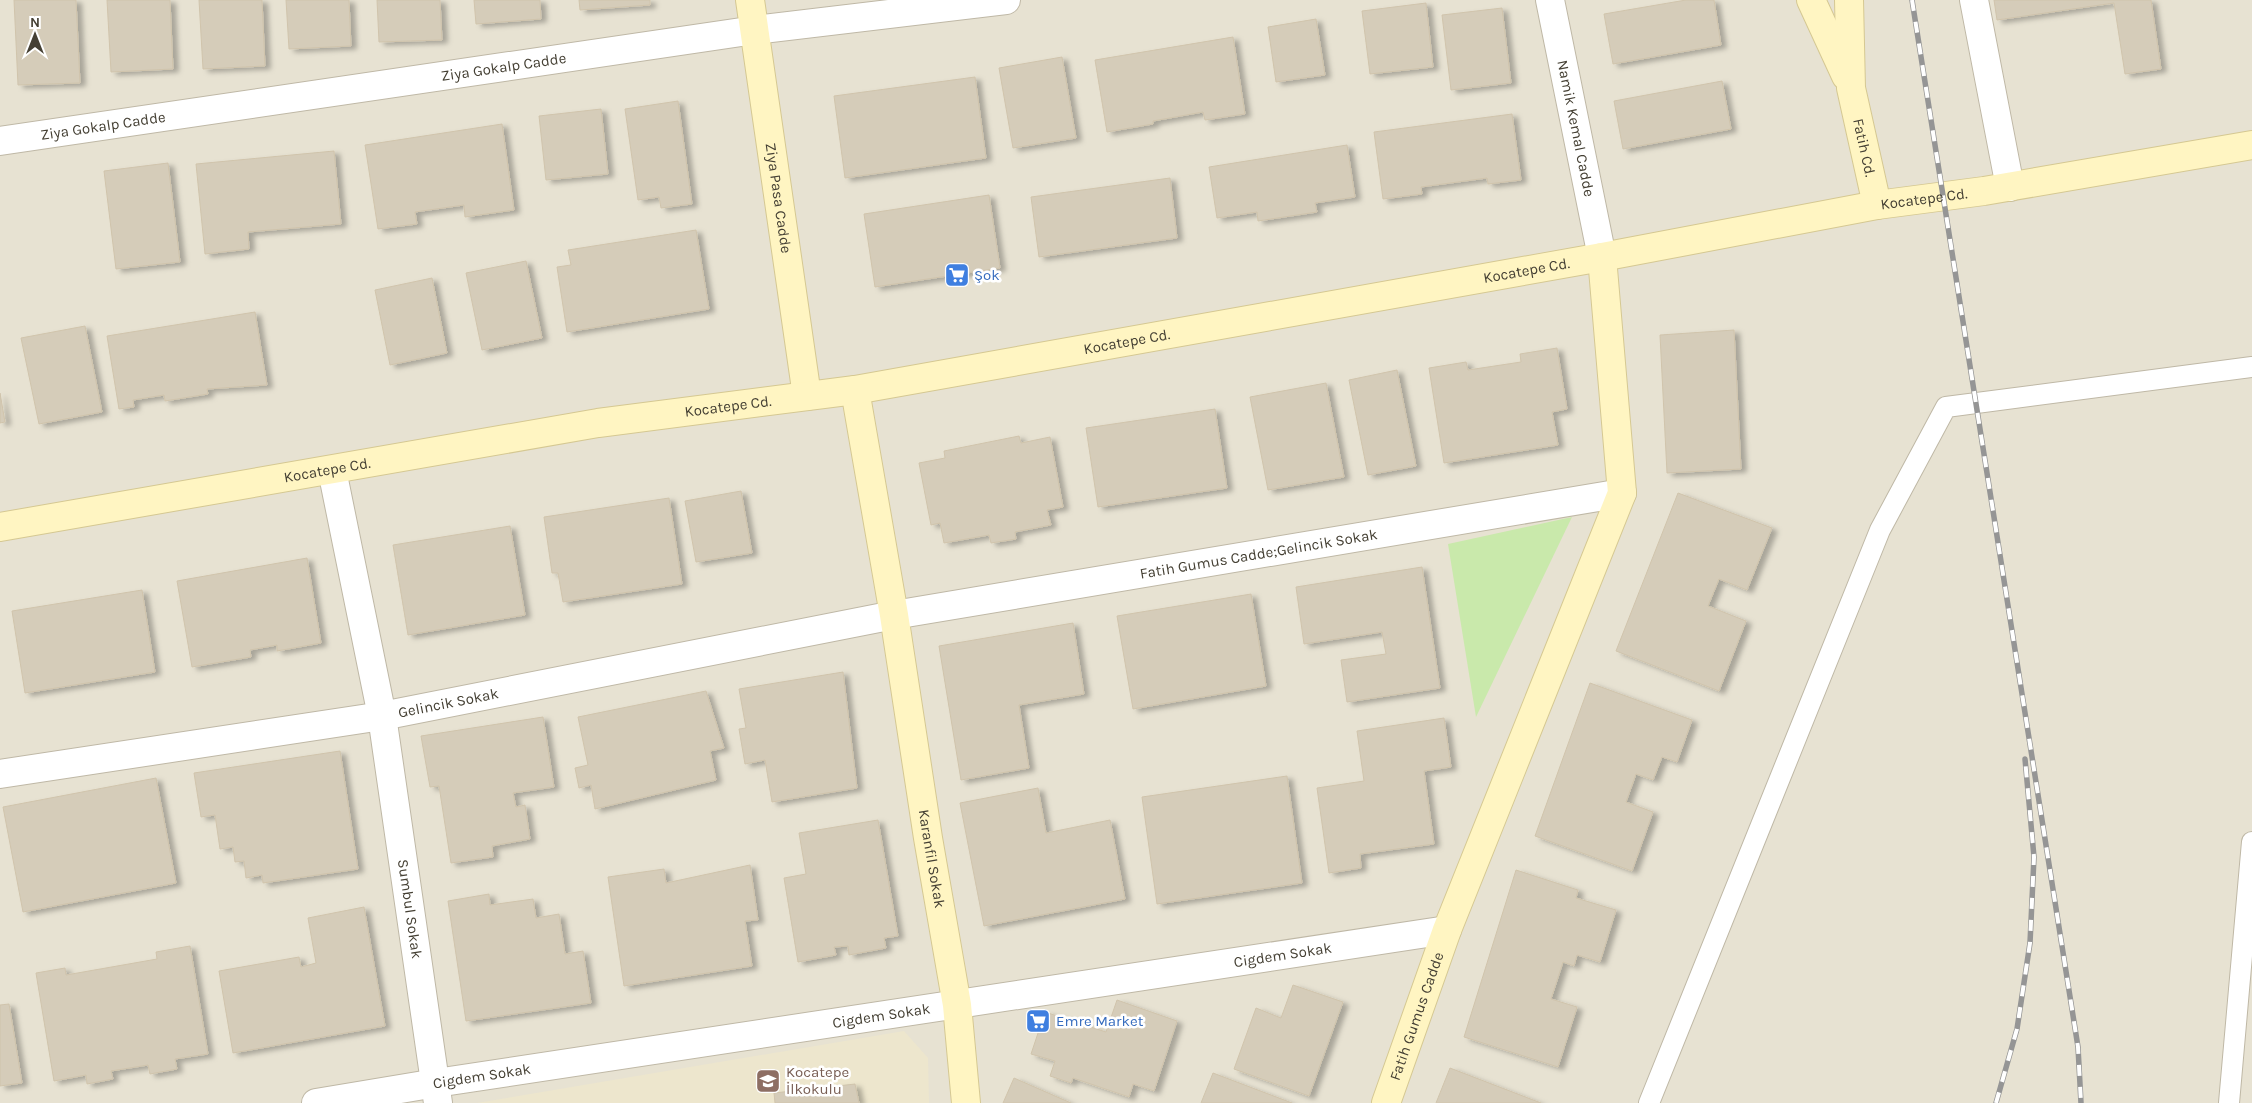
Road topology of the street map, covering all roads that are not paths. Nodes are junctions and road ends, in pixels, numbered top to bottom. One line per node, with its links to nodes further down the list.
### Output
1 (750, 0): 7 (street, Ziya Pasa Cadde)
2 (1006, 0): 7 (street, Ziya Gokalp Cadde)
3 (1550, 0): 13 (street, Namik Kemal Cadde)
4 (1811, 0): 8 (street, Fatih Cd.)
5 (1849, 0): 8 (street, Fatih Cd.)
6 (1974, 0): 11 (street)
7 (755, 30): 9 (street, Ziya Gokalp Cadde); 16 (street, Ziya Pasa Cadde)
8 (1852, 88): 12 (street, Fatih Cd.)
9 (0, 142)
10 (2252, 145): 11 (street, Kocatepe Cd.)
11 (2010, 186): 12 (street, Kocatepe Cd.)
12 (1877, 205): 13 (street, Kocatepe Cd.)
13 (1602, 257): 15 (street, Kocatepe Cd.); 18 (street)
14 (2252, 372): 30 (lane)
15 (855, 390): 16 (street, Kocatepe Cd.); 20 (street, Karanfil Sokak)
16 (807, 396): 17 (street, Kocatepe Cd.)
17 (332, 470): 19 (street, Kocatepe Cd.); 21 (street, Sumbul Sokak)
18 (1622, 493): 20 (street, Fatih Gumus Cadde;Gelincik Sokak); 24 (street)
19 (0, 527)
20 (894, 615): 21 (street, Gelincik Sokak); 25 (street, Karanfil Sokak)
21 (382, 716): 22 (street, Gelincik Sokak); 26 (street, Sumbul Sokak)
22 (0, 774)
23 (2252, 842): 31 (lane)
24 (1447, 930): 25 (street, Cigdem Sokak); 29 (street, Fatih Gumus Cadde)
25 (958, 1005): 26 (street, Cigdem Sokak); 28 (street, Karanfil Sokak)
26 (437, 1093): 27 (street, Cigdem Sokak)
27 (316, 1103)
28 (966, 1103)
29 (1386, 1103)
30 (1649, 1103)
31 (2229, 1103)

